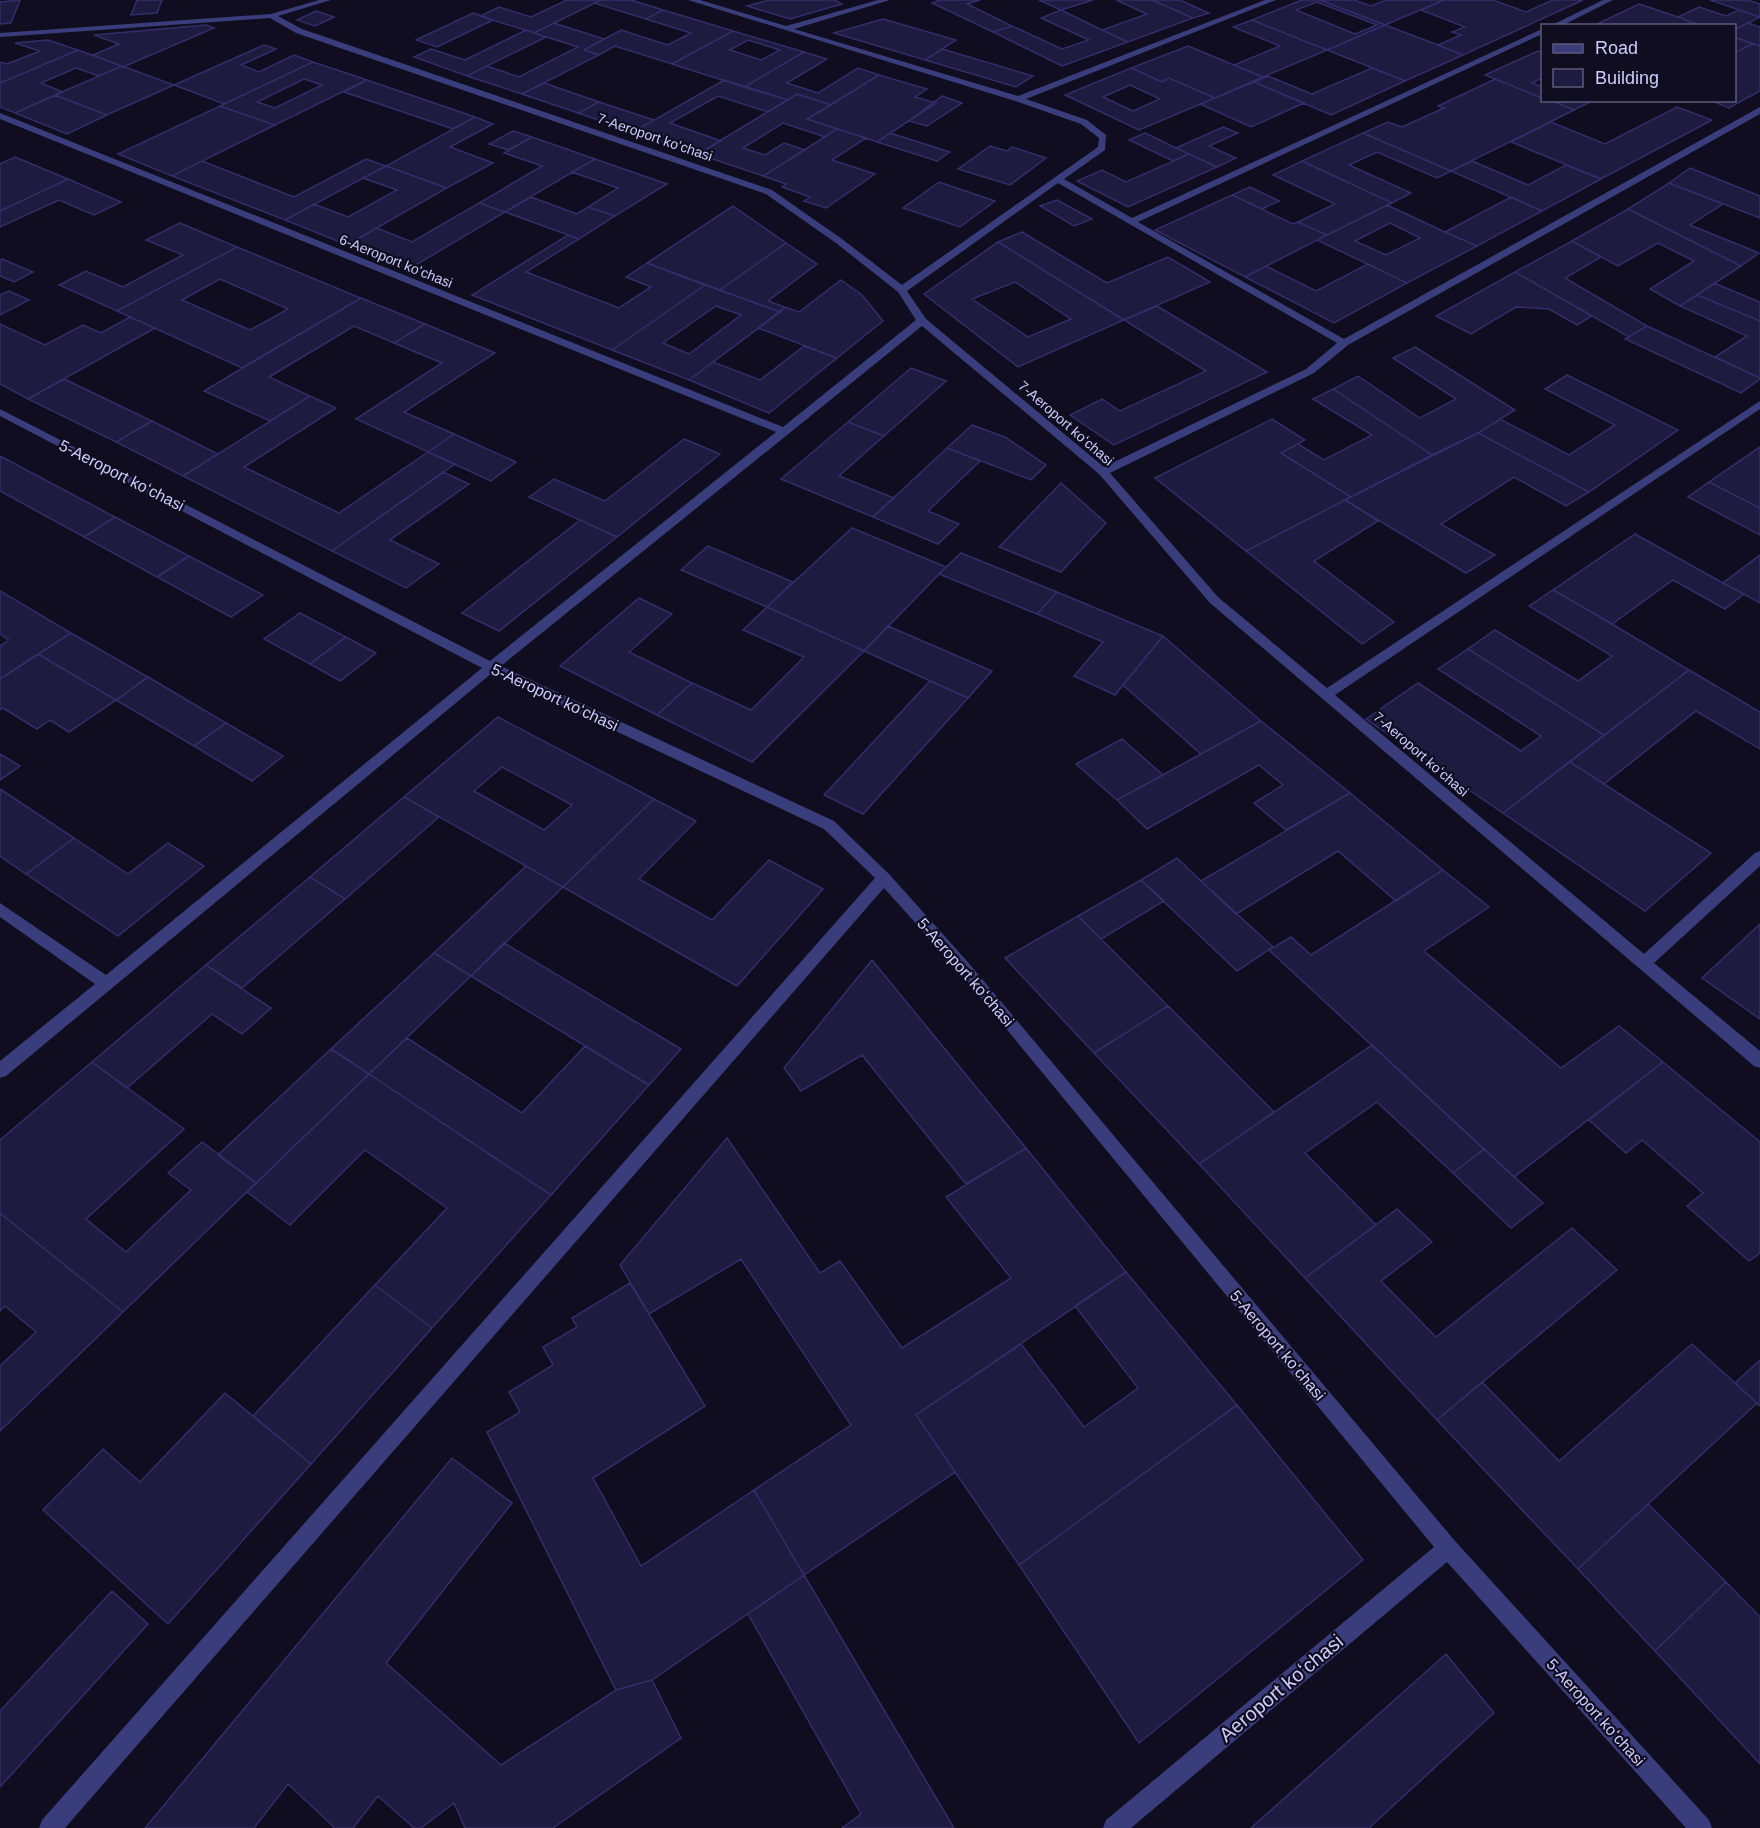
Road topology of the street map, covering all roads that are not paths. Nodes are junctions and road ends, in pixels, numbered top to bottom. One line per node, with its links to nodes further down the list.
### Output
1 (327, 0): 6 (street)
2 (692, 0): 8 (street)
3 (886, 0): 8 (street)
4 (1272, 0): 11 (street)
5 (1610, 0): 7 (street)
6 (271, 16): 10 (street); 16 (street, 7-Aeroport koʻchasi)
7 (1558, 24)
8 (788, 28): 11 (street)
9 (1541, 31): 15 (street)
10 (0, 34)
11 (1018, 99): 14 (street)
12 (1760, 110): 18 (street)
13 (0, 116): 21 (street, 6-Aeroport koʻchasi)
14 (1059, 180): 15 (street); 16 (street)
15 (1132, 221): 18 (street)
16 (902, 290): 17 (street, 7-Aeroport koʻchasi)
17 (922, 321): 21 (street); 22 (street, 7-Aeroport koʻchasi)
18 (1344, 343): 22 (street)
19 (1760, 404): 24 (street)
20 (0, 412): 23 (street, 5-Aeroport koʻchasi)
21 (783, 430): 23 (street)
22 (1103, 472): 24 (street, 7-Aeroport koʻchasi)
23 (490, 667): 26 (street, 5-Aeroport koʻchasi); 29 (street)
24 (1327, 694): 28 (street, 7-Aeroport koʻchasi)
25 (1760, 857): 28 (street)
26 (884, 878): 32 (street, 5-Aeroport koʻchasi); 33 (street)
27 (0, 909): 29 (street)
28 (1643, 964): 30 (street, 7-Aeroport koʻchasi)
29 (107, 984): 31 (street)
30 (1760, 1061)
31 (0, 1071)
32 (1448, 1548): 34 (street, Aeroport koʻchasi); 35 (street, 5-Aeroport koʻchasi)
33 (50, 1828)
34 (1114, 1828)
35 (1701, 1828)

